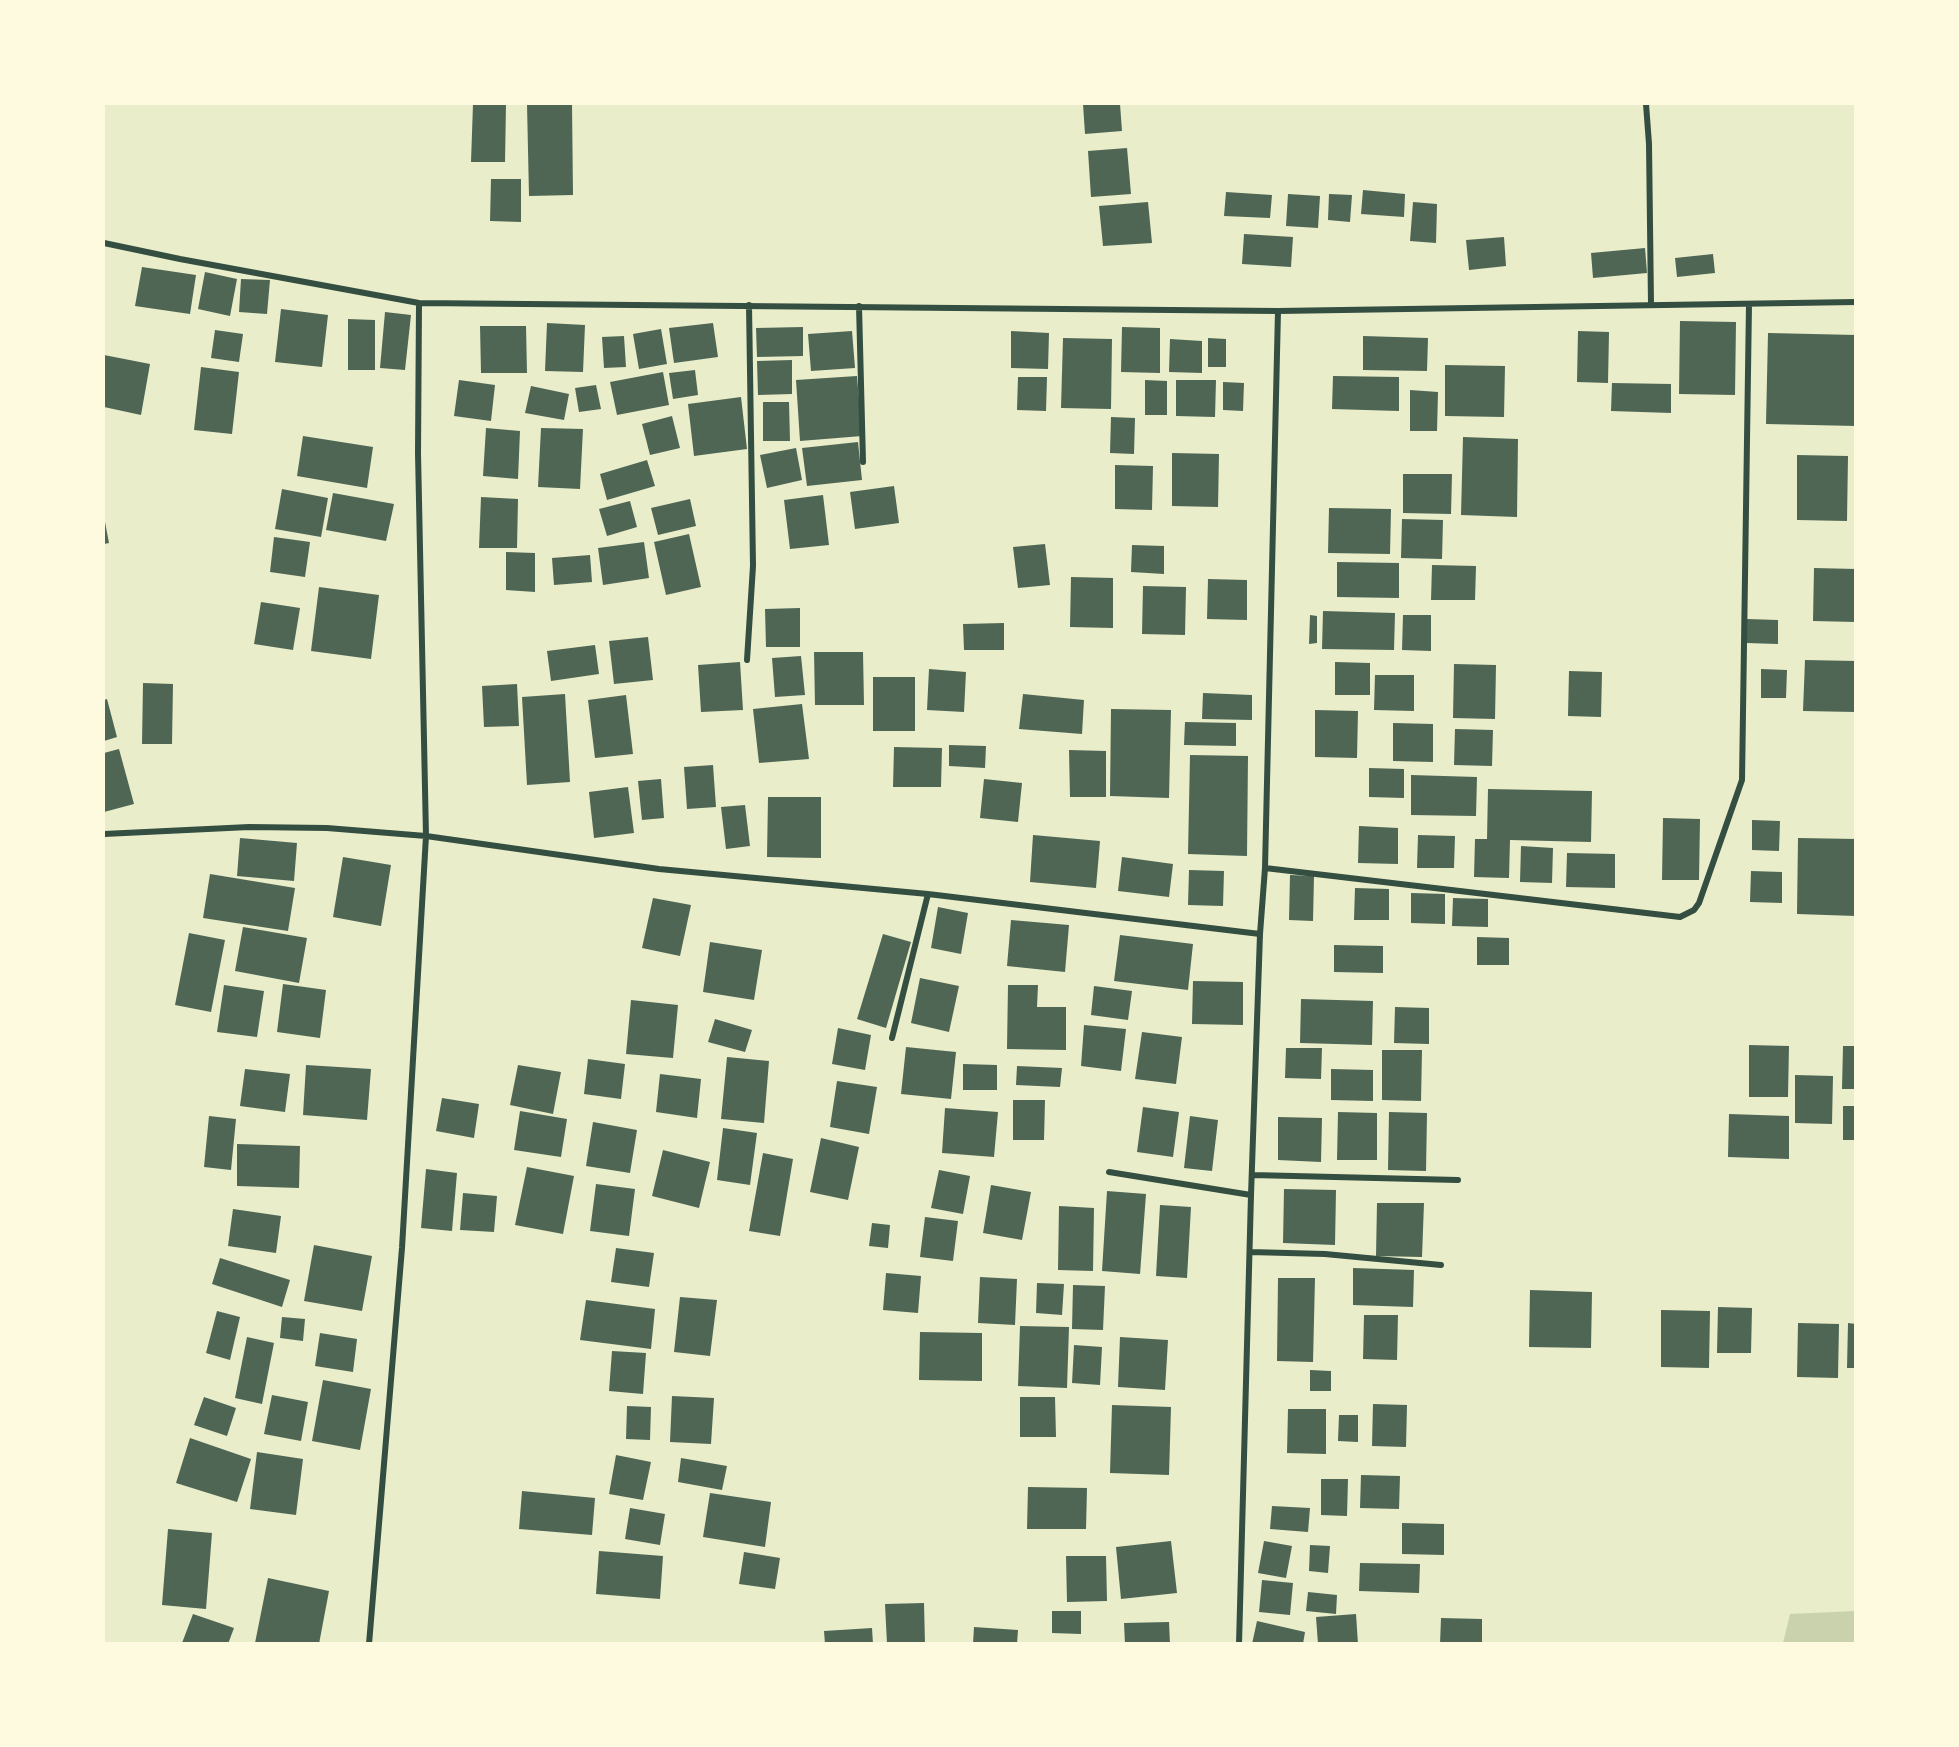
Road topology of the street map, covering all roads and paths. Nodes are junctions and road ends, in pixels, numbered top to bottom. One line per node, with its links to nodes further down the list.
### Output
1 (1646, 104): 5 (street)
2 (104, 243): 4 (street)
3 (1856, 302): 6 (street)
4 (419, 303): 7 (street); 13 (street)
5 (1651, 304): 6 (street); 9 (street)
6 (1749, 304): 14 (street)
7 (749, 305): 8 (street); 11 (street)
8 (859, 306): 9 (street); 10 (street)
9 (1278, 310): 14 (street)
10 (863, 462)
11 (747, 660)
12 (104, 834): 13 (street)
13 (426, 836): 15 (street); 24 (street)
14 (1265, 868): 16 (street)
15 (928, 894): 16 (street); 17 (street)
16 (1260, 934): 19 (street)
17 (892, 1038)
18 (1109, 1172): 21 (street)
19 (1252, 1175): 20 (street); 21 (street)
20 (1458, 1180)
21 (1251, 1195): 22 (street)
22 (1250, 1252): 23 (street); 25 (street)
23 (1441, 1265)
24 (369, 1644)
25 (1239, 1644)

